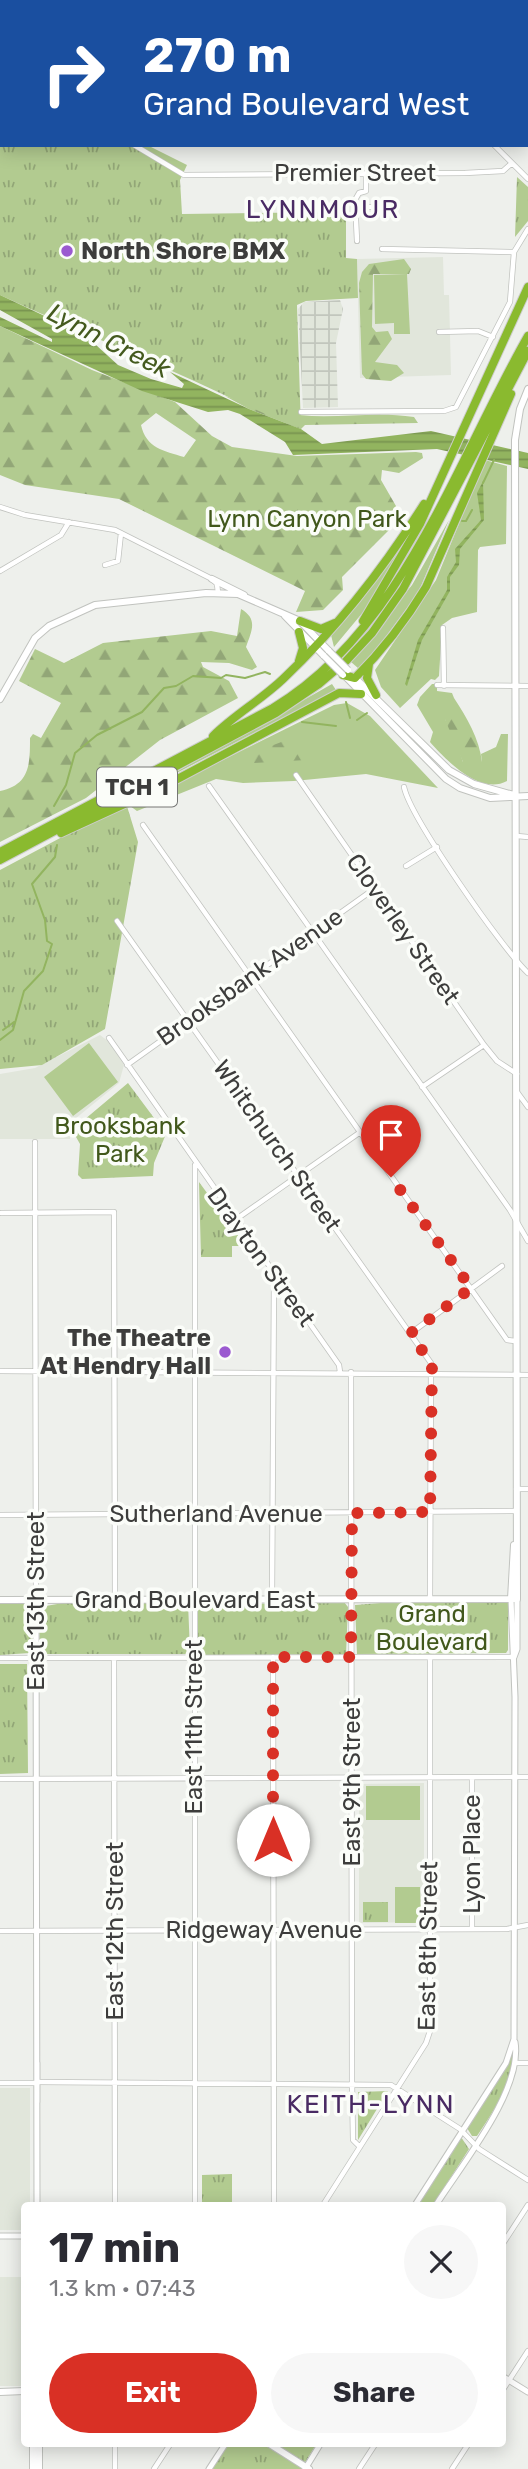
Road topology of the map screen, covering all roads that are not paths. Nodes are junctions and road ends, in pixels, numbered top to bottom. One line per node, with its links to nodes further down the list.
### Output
1 (137, 147): 4 (street, Premier Street)
2 (496, 147): 3 (street)
3 (512, 163): 4 (street, Premier Street); 5 (street)
4 (366, 173): 6 (street)
5 (528, 179)
6 (357, 207): 7 (street); 9 (street)
7 (382, 207)
8 (528, 229): 11 (street)
9 (357, 241)
10 (382, 249): 11 (street)
11 (514, 252): 14 (street)
12 (528, 287): 22 (highway)
13 (439, 332): 14 (street)
14 (493, 337): 19 (street)
15 (528, 337): 20 (highway, TCH 1)
16 (528, 353): 20 (highway)
17 (528, 388): 18 (main road)
18 (524, 409): 43 (main road)
19 (301, 412)
20 (486, 431): 21 (highway, TCH 1); 39 (highway)
21 (458, 476): 36 (highway, TCH 1); 58 (highway, TCH 1)
22 (438, 480): 33 (highway); 36 (highway)
23 (0, 507): 24 (street)
24 (69, 522): 25 (street); 27 (street)
25 (121, 533): 26 (street); 28 (street)
26 (105, 565)
27 (0, 571)
28 (212, 579): 29 (street); 30 (main road)
29 (218, 593): 30 (main road); 48 (main road)
30 (245, 596): 31 (main road)
31 (285, 616): 32 (main road); 35 (main road)
32 (300, 621): 33 (highway); 37 (main road)
33 (337, 621): 37 (highway)
34 (443, 628): 44 (street)
35 (299, 632): 37 (main road); 38 (highway)
36 (350, 641): 49 (highway, TCH 1)
37 (318, 645): 38 (highway); 40 (main road, bridge)
38 (298, 664): 49 (highway)
39 (369, 664): 41 (highway); 47 (highway)
40 (346, 673): 41 (highway); 46 (main road)
41 (355, 678): 47 (main road)
42 (437, 685): 44 (street)
43 (517, 685): 44 (street); 45 (street); 53 (main road)
44 (444, 686)
45 (528, 686)
46 (361, 694): 53 (main road); 58 (highway)
47 (376, 695): 53 (main road)
48 (0, 699)
49 (207, 743): 60 (highway, TCH 1)
50 (296, 775): 63 (street, Cloverley Street)
51 (209, 786): 65 (street)
52 (404, 787): 59 (street)
53 (517, 796): 54 (main road); 56 (main road)
54 (528, 796)
55 (143, 825): 68 (street)
56 (517, 836): 57 (street); 66 (main road)
57 (528, 837)
58 (28, 845): 61 (highway, TCH 1)
59 (437, 847): 62 (street); 66 (street)
60 (0, 852)
61 (0, 860)
62 (406, 866)
63 (375, 889): 65 (street, Brooksbank Avenue); 71 (street, Cloverley Street)
64 (117, 921): 69 (street, Whitchurch Street)
65 (313, 933): 68 (street, Brooksbank Avenue); 74 (street)
66 (517, 962): 67 (street); 73 (main road)
67 (528, 973)
68 (251, 977): 69 (street, Brooksbank Avenue); 77 (street)
69 (188, 1021): 72 (street, Brooksbank Avenue); 80 (street, Whitchurch Street)
70 (108, 1038): 72 (street, Drayton Street)
71 (484, 1045): 73 (street, Cloverley Street); 74 (street)
72 (127, 1066): 79 (street, Drayton Street)
73 (517, 1074): 75 (main road)
74 (422, 1087): 84 (street)
75 (517, 1093): 76 (street); 84 (main road)
76 (528, 1107)
77 (359, 1133): 80 (street); 88 (street)
78 (35, 1142): 81 (street, East 13th Street)
79 (195, 1165): 83 (street, Drayton Street); 94 (street, East 11th Street)
80 (298, 1176): 83 (street); 89 (street, Whitchurch Street)
81 (36, 1212): 82 (street); 92 (street, East 13th Street); 93 (street)
82 (1, 1213)
83 (236, 1220): 87 (street, Drayton Street)
84 (516, 1223): 85 (street); 90 (main road)
85 (528, 1241)
86 (502, 1266): 88 (street)
87 (274, 1277): 95 (street); 96 (street, Drayton Street)
88 (471, 1288): 89 (street); 90 (street)
89 (411, 1333): 98 (street, Whitchurch Street)
90 (516, 1341): 99 (main road)
91 (0, 1371): 92 (street)
92 (36, 1371): 93 (street); 110 (street, East 13th Street)
93 (115, 1371): 94 (street); 106 (street)
94 (193, 1371): 95 (street); 107 (street, East 11th Street)
95 (272, 1372): 96 (street); 108 (street)
96 (340, 1372): 97 (street)
97 (351, 1372): 98 (street); 105 (street, East 9th Street)
98 (432, 1372): 99 (street); 104 (street)
99 (515, 1374): 100 (street); 101 (main road)
100 (528, 1375)
101 (515, 1489): 102 (street); 103 (main road)
102 (528, 1489)
103 (515, 1511): 104 (street, Sutherland Avenue); 113 (main road)
104 (430, 1512): 105 (street, Sutherland Avenue); 118 (street)
105 (352, 1513): 108 (street, Sutherland Avenue); 112 (street, East 9th Street)
106 (114, 1514): 107 (street, Sutherland Avenue); 110 (street, Sutherland Avenue); 116 (street)
107 (194, 1514): 108 (street, Sutherland Avenue); 111 (street, East 11th Street)
108 (272, 1514): 117 (street)
109 (0, 1515): 110 (street, Sutherland Avenue)
110 (37, 1515): 115 (street, East 13th Street)
111 (194, 1599): 116 (main road, Grand Boulevard East); 117 (main road, Grand Boulevard East); 122 (street, East 11th Street)
112 (351, 1599): 117 (main road, Grand Boulevard East); 118 (main road, Grand Boulevard East); 124 (street, East 9th Street)
113 (514, 1599): 118 (main road, Grand Boulevard East); 119 (street); 120 (street)
114 (0, 1600): 115 (main road, Grand Boulevard East)
115 (36, 1600): 116 (main road, Grand Boulevard East); 128 (street, East 13th Street)
116 (115, 1600)
117 (272, 1600)
118 (430, 1600)
119 (511, 1614): 120 (street); 121 (street)
120 (520, 1628): 121 (street); 126 (street)
121 (512, 1638): 126 (street)
122 (194, 1657): 123 (street); 129 (street); 134 (street, East 11th Street)
123 (273, 1657): 124 (street); 135 (street)
124 (351, 1657): 125 (street); 136 (street, East 9th Street)
125 (430, 1657): 126 (street); 137 (street, East 8th Street)
126 (514, 1657): 131 (street)
127 (0, 1658): 128 (street)
128 (36, 1658): 129 (street); 139 (street, East 13th Street)
129 (114, 1658): 133 (street, East 12th Street)
130 (528, 1777): 131 (street)
131 (515, 1778): 138 (street); 142 (street)
132 (0, 1779): 139 (street)
133 (115, 1779): 134 (street); 139 (street); 143 (street, East 12th Street)
134 (194, 1779): 135 (street); 144 (street, East 11th Street)
135 (273, 1779): 136 (street); 145 (street)
136 (351, 1779): 137 (street); 146 (street, East 9th Street)
137 (431, 1779): 138 (street); 147 (street, East 8th Street)
138 (472, 1779): 141 (street, Lyon Place)
139 (36, 1780): 149 (street, East 13th Street)
140 (528, 1925): 142 (street, Ridgeway Avenue)
141 (472, 1929): 142 (street, Ridgeway Avenue); 147 (street, Ridgeway Avenue)
142 (514, 1929): 150 (street)
143 (115, 1930): 144 (street, Ridgeway Avenue); 149 (street, Ridgeway Avenue); 154 (street, East 12th Street)
144 (194, 1930): 145 (street, Ridgeway Avenue); 155 (street, East 11th Street)
145 (273, 1930): 146 (street, Ridgeway Avenue); 156 (street)
146 (352, 1930): 147 (street, Ridgeway Avenue); 157 (street, East 9th Street)
147 (430, 1930): 159 (street, East 8th Street)
148 (0, 1931): 149 (street, Ridgeway Avenue)
149 (36, 1931): 153 (street, East 13th Street)
150 (514, 2039): 151 (street); 160 (street)
151 (516, 2063): 152 (street); 161 (street)
152 (528, 2063)
153 (36, 2082): 154 (street); 158 (street); 164 (street, East 13th Street)
154 (115, 2082): 155 (street); 165 (street, East 12th Street)
155 (194, 2082): 156 (street); 166 (street, East 11th Street)
156 (273, 2082): 157 (street); 167 (street)
157 (352, 2082): 159 (street); 162 (street, East 9th Street)
158 (0, 2083)
159 (397, 2088): 160 (street); 162 (street, East 8th Street)
160 (462, 2131): 161 (street); 169 (street)
161 (475, 2144): 163 (street); 170 (street)
162 (360, 2147): 168 (street, East 8th Street)
163 (528, 2180)
164 (37, 2202)
165 (115, 2202)
166 (194, 2202)
167 (274, 2202)
168 (325, 2202)
169 (417, 2202)
170 (438, 2202)
171 (528, 2205): 174 (street)
172 (0, 2236): 173 (street)
173 (21, 2236)
174 (506, 2239)
175 (528, 2351): 177 (street)
176 (506, 2378): 177 (street)
177 (509, 2380): 178 (street); 181 (street)
178 (506, 2385)
179 (21, 2391): 180 (main road)
180 (0, 2392)
181 (528, 2392)
182 (33, 2447): 192 (main road)
183 (39, 2447): 193 (main road)
184 (115, 2447): 194 (street)
185 (168, 2447): 195 (street)
186 (223, 2447): 196 (street)
187 (274, 2447): 191 (main road)
188 (319, 2447): 191 (street)
189 (373, 2447): 197 (street)
190 (466, 2447): 198 (street)
191 (307, 2468)
192 (33, 2469)
193 (39, 2469)
194 (115, 2469)
195 (154, 2469)
196 (209, 2469)
197 (359, 2469)
198 (452, 2469)

